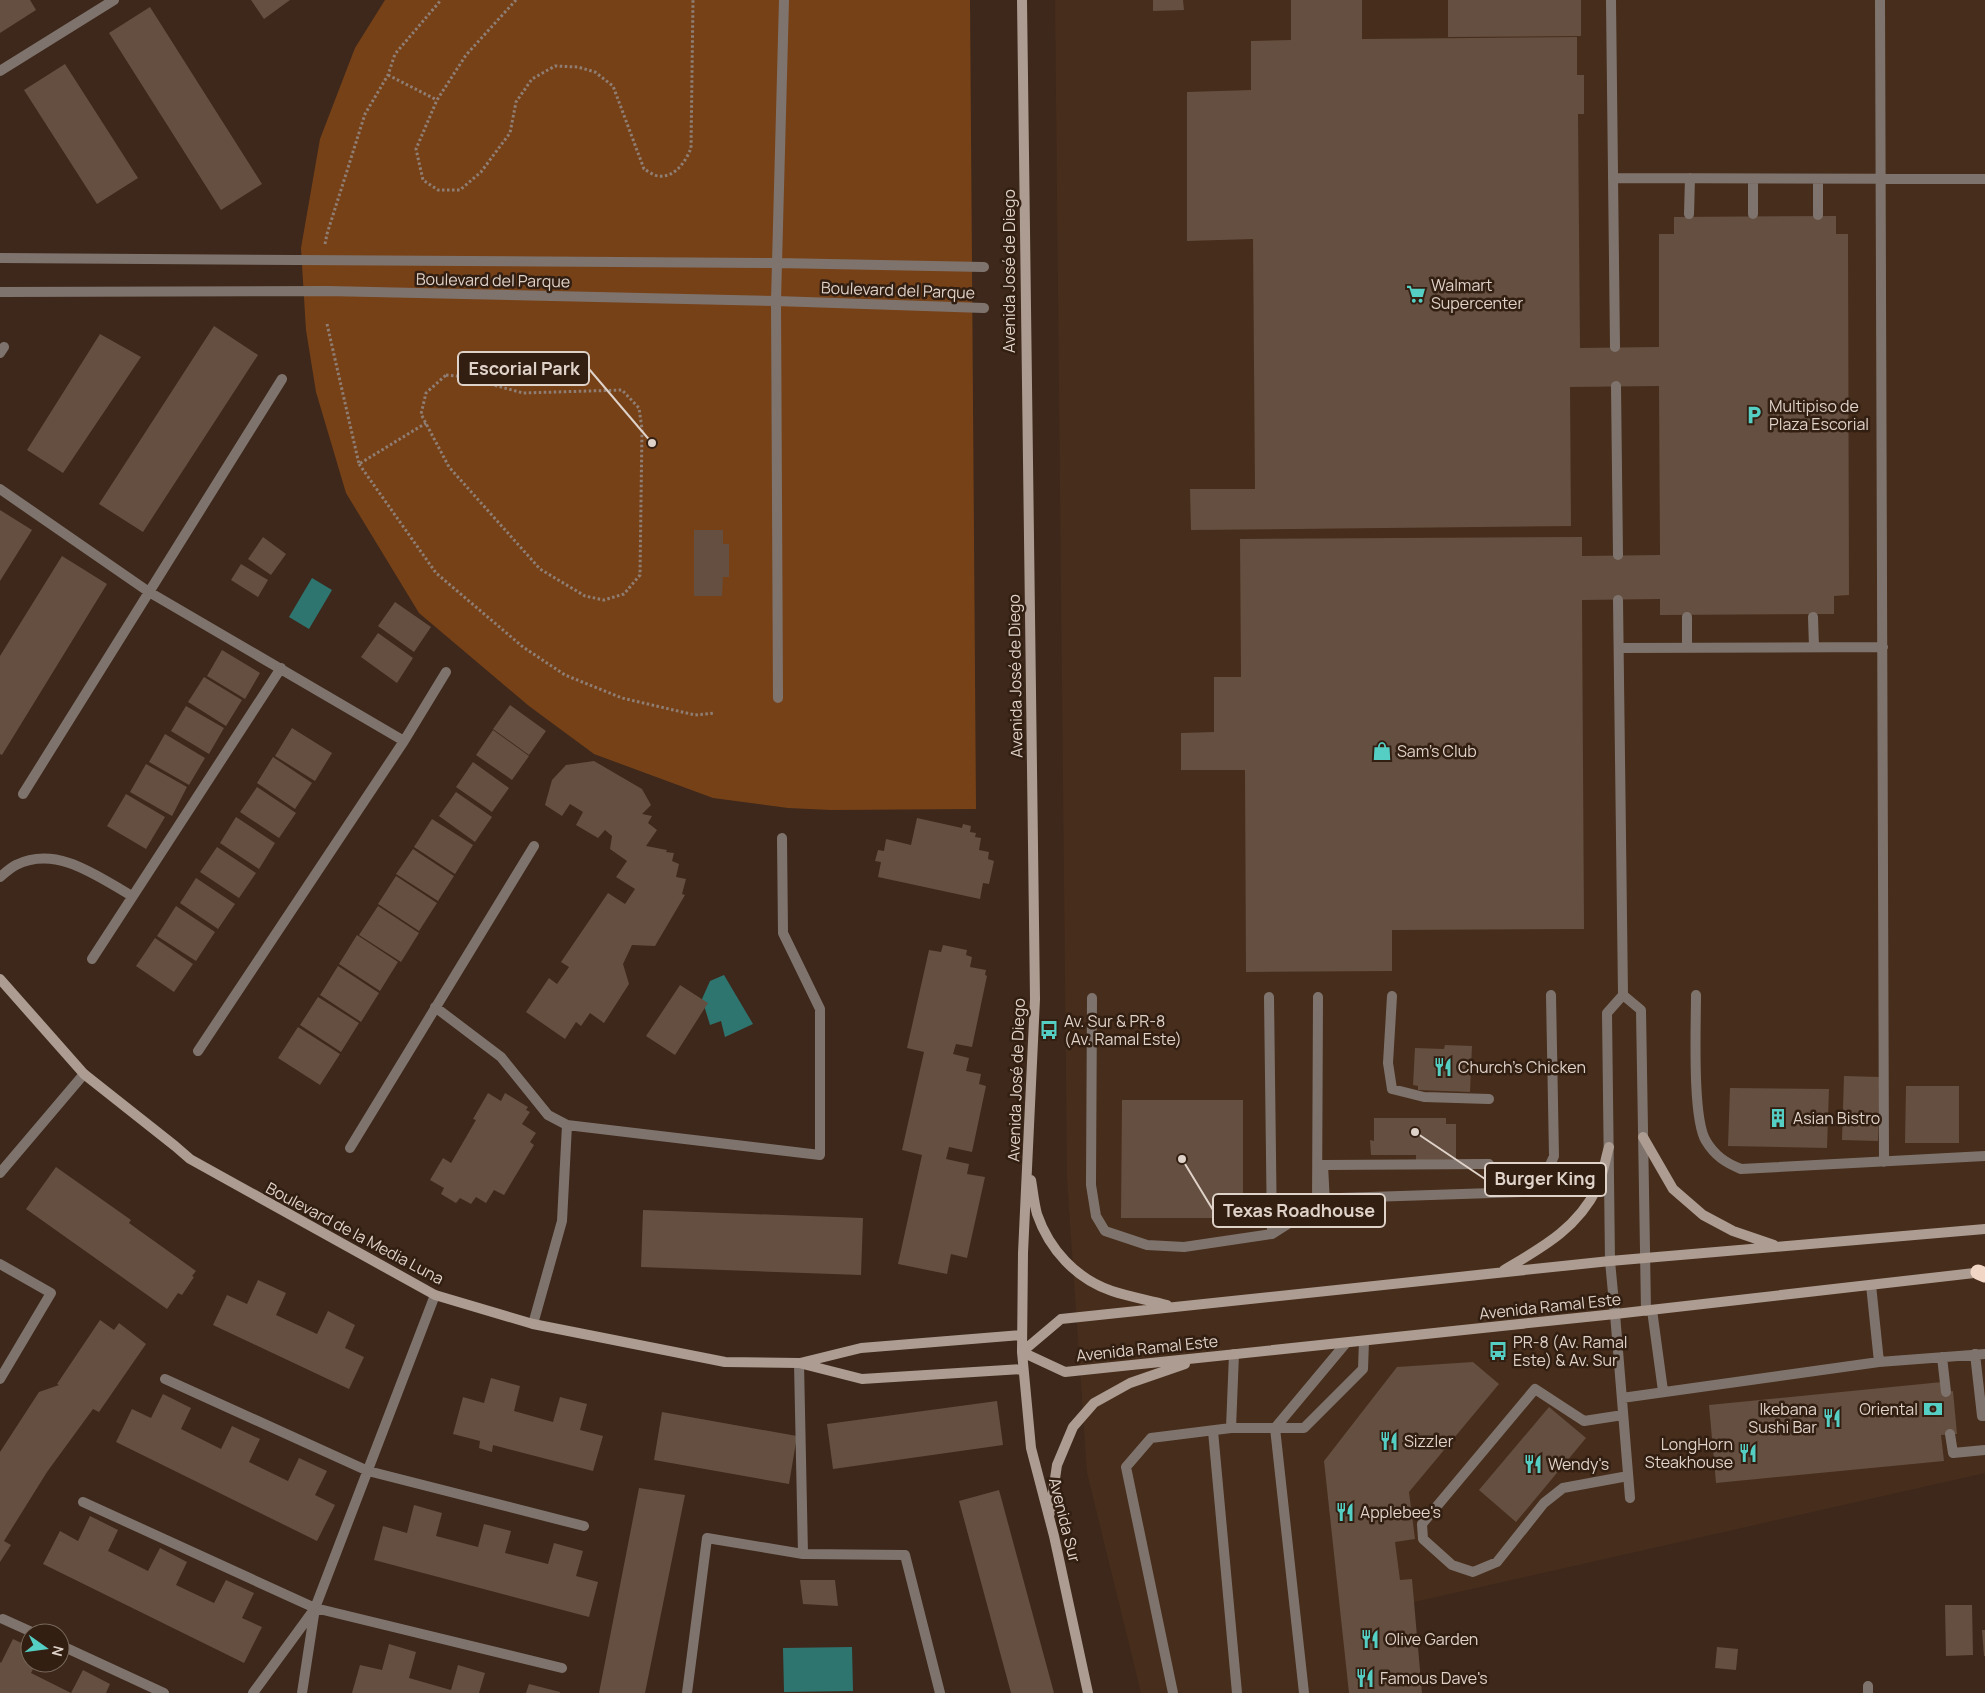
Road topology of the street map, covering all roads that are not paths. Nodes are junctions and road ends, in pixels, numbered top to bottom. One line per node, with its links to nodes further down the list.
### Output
1 (114, 0): 6 (street)
2 (784, 0): 17 (street)
3 (1022, 0): 64 (street, Avenida José de Diego)
4 (1611, 0): 7 (street)
5 (1880, 0): 11 (street)
6 (0, 70)
7 (1613, 178): 8 (street); 22 (street)
8 (1690, 178): 9 (street); 13 (street)
9 (1753, 179): 10 (street); 14 (street)
10 (1818, 179): 11 (street); 15 (street)
11 (1881, 179): 12 (street); 32 (street)
12 (1985, 179)
13 (1690, 214)
14 (1753, 214)
15 (1818, 215)
16 (0, 258): 17 (street, Boulevard del Parque)
17 (777, 263): 18 (street, Boulevard del Parque); 20 (street)
18 (984, 267)
19 (0, 292): 20 (street, Boulevard del Parque)
20 (776, 301): 21 (street, Boulevard del Parque); 37 (street)
21 (984, 308)
22 (1615, 347)
23 (282, 379): 27 (street)
24 (1616, 386): 26 (street)
25 (0, 489): 27 (street)
26 (1618, 555)
27 (148, 592): 35 (street); 39 (street)
28 (1618, 600): 33 (street)
29 (1687, 617): 34 (street)
30 (1814, 617): 31 (street)
31 (1814, 647): 32 (street); 34 (street)
32 (1883, 647): 62 (street)
33 (1619, 648): 34 (street); 46 (street)
34 (1687, 648)
35 (281, 668): 38 (street); 43 (street)
36 (446, 672): 38 (street)
37 (778, 698)
38 (404, 741): 54 (street)
39 (23, 794)
40 (782, 838): 57 (street)
41 (534, 846): 53 (street)
42 (0, 877): 43 (street)
43 (132, 896): 44 (street)
44 (92, 959)
45 (0, 979): 55 (street, Boulevard de la Media Luna)
46 (1623, 994): 58 (street); 59 (street)
47 (1551, 995): 66 (street)
48 (1696, 995): 62 (street)
49 (1392, 996): 56 (street)
50 (1269, 997): 68 (street)
51 (1318, 997): 66 (street)
52 (1092, 998): 68 (street)
53 (435, 1007): 57 (street); 60 (street)
54 (198, 1051)
55 (84, 1074): 65 (street); 76 (street, Boulevard de la Media Luna)
56 (1489, 1099)
57 (567, 1125): 80 (street)
58 (1643, 1137): 69 (street); 70 (street)
59 (1609, 1147): 71 (street); 73 (street)
60 (350, 1148)
61 (1985, 1156): 62 (street)
62 (1884, 1162)
63 (1490, 1164): 66 (street)
64 (1028, 1165): 77 (street); 81 (street, Avenida José de Diego)
65 (0, 1173)
66 (1321, 1206): 68 (street)
67 (1985, 1229): 69 (street)
68 (1272, 1234)
69 (1780, 1246): 70 (street)
70 (1645, 1258): 71 (street); 78 (street)
71 (1610, 1261): 73 (street); 79 (street)
72 (1, 1266): 92 (street)
73 (1500, 1272): 77 (street)
74 (1983, 1273): 75 (street, Avenida Ramal Este)
75 (1871, 1285): 78 (street, Avenida Ramal Este); 89 (street)
76 (435, 1295): 80 (street, Boulevard de la Media Luna); 104 (street)
77 (1176, 1307): 84 (street)
78 (1649, 1310): 79 (street, Avenida Ramal Este); 94 (street)
79 (1614, 1314): 82 (street, Avenida Ramal Este); 96 (street)
80 (533, 1324): 90 (street, Boulevard de la Media Luna)
81 (1022, 1335): 84 (street, Avenida José de Diego); 90 (street, Boulevard de la Media Luna)
82 (1364, 1341): 83 (street, Avenida Ramal Este); 100 (street)
83 (1346, 1343): 85 (street, Avenida Ramal Este); 100 (street)
84 (1022, 1352): 88 (street, Avenida Ramal Este); 91 (street, Avenida Sur)
85 (1234, 1354): 88 (street, Avenida Ramal Este); 99 (street)
86 (1980, 1354): 87 (street); 98 (street)
87 (1942, 1357): 89 (street); 95 (street)
88 (1202, 1358): 108 (street)
89 (1879, 1362): 94 (street)
90 (799, 1363): 91 (street, Boulevard de la Media Luna); 110 (street)
91 (1024, 1369): 108 (street, Avenida Sur)
92 (0, 1379)
93 (165, 1379): 104 (street)
94 (1663, 1391): 96 (street)
95 (1946, 1392)
96 (1622, 1398): 97 (street)
97 (1623, 1415): 105 (street); 105 (street)
98 (1985, 1416)
99 (1231, 1428): 100 (street); 101 (street)
100 (1275, 1428): 124 (street)
101 (1212, 1431): 122 (street); 123 (street)
102 (1950, 1434): 103 (street)
103 (1985, 1450)
104 (368, 1471): 109 (street); 111 (street)
105 (1628, 1476): 106 (street)
106 (1630, 1498)
107 (83, 1502): 111 (street)
108 (1050, 1519): 121 (street, Avenida Sur)
109 (584, 1526)
110 (803, 1554): 119 (street); 120 (street)
111 (315, 1608): 115 (street); 117 (street); 118 (street)
112 (3, 1619): 113 (street)
113 (20, 1627)
114 (70, 1650): 116 (street)
115 (562, 1668)
116 (164, 1693)
117 (254, 1693)
118 (302, 1693)
119 (687, 1693)
120 (940, 1693)
121 (1088, 1693)
122 (1173, 1693)
123 (1237, 1693)
124 (1304, 1693)

